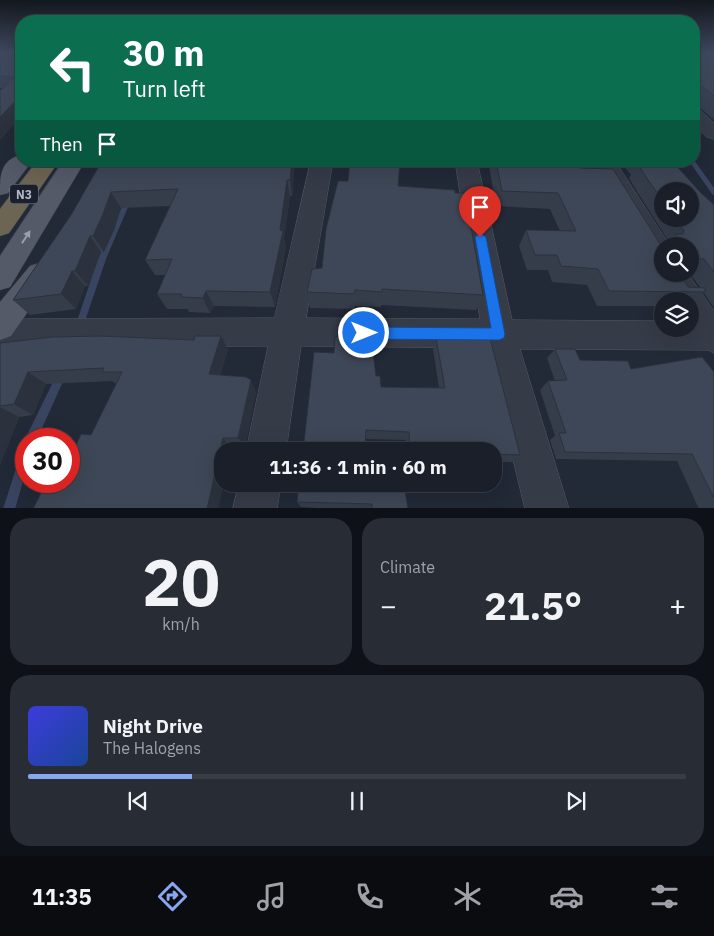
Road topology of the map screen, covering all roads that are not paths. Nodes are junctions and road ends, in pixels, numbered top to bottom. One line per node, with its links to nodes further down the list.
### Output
1 (700, 111): 2 (street)
2 (714, 133)
3 (16, 167): 9 (main road)
4 (44, 167): 10 (highway, N3)
5 (70, 167): 13 (main road, one-way to 5)
6 (321, 167): 16 (street)
7 (467, 167): 18 (street)
8 (608, 167): 11 (street)
9 (0, 188)
10 (0, 227)
11 (654, 244)
12 (54, 253): 15 (main road)
13 (0, 279)
14 (678, 282): 19 (street)
15 (0, 326)
16 (287, 332): 17 (street); 18 (street); 20 (street)
17 (0, 333)
18 (499, 334): 19 (street); 23 (street)
19 (714, 336)
20 (268, 442)
21 (259, 492): 22 (street)
22 (256, 508)
23 (548, 508)

